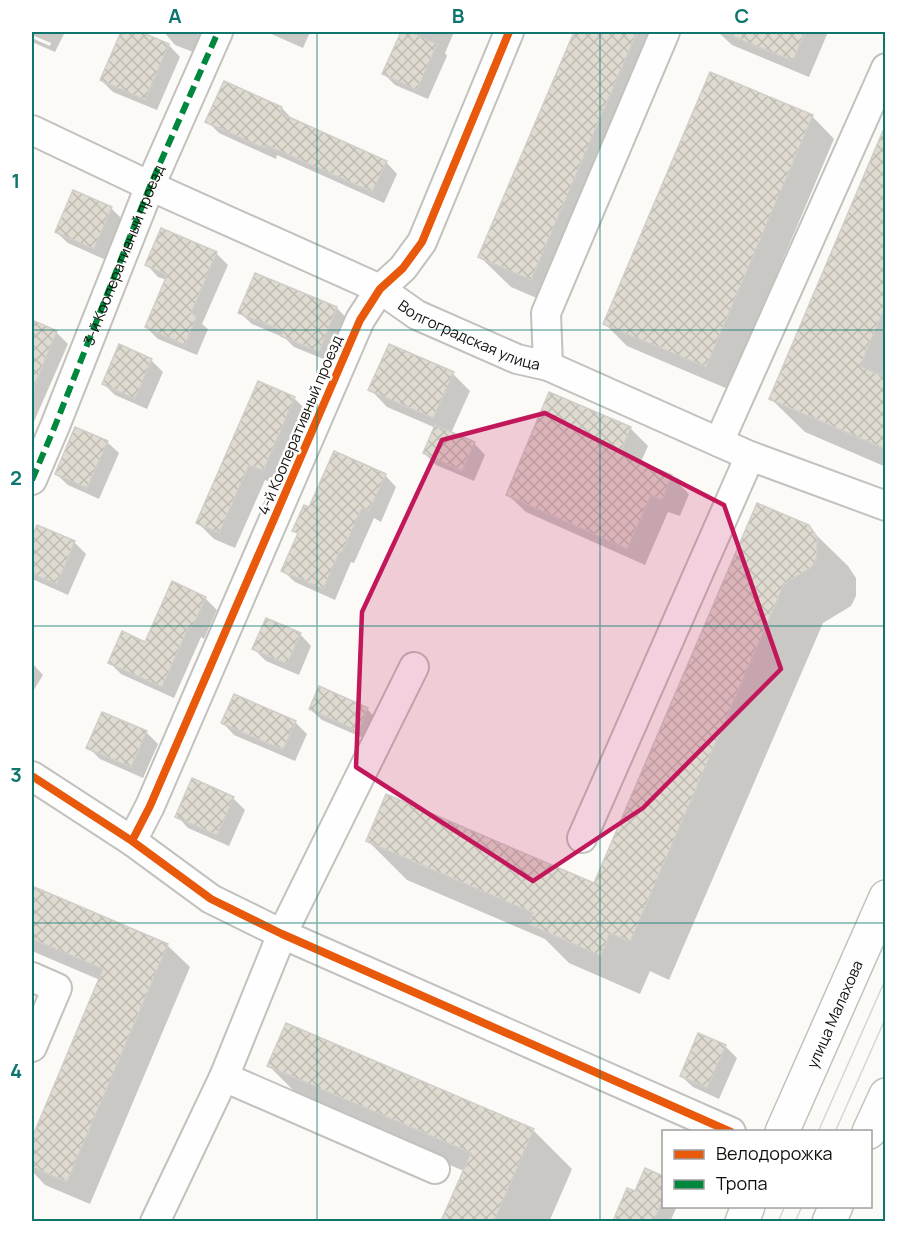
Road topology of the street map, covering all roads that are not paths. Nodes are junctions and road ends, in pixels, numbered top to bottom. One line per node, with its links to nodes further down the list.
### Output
1 (218, 32): 6 (street, 3-й Кооперативный проезд)
2 (509, 32): 7 (street, 4-й Кооперативный проезд)
3 (665, 32): 8 (street)
4 (885, 68): 9 (street)
5 (32, 130): 6 (street, Волгоградская улица)
6 (150, 186): 7 (street, Волгоградская улица); 11 (street, 3-й Кооперативный проезд)
7 (381, 289): 8 (street, Волгоградская улица); 16 (street, 4-й Кооперативный проезд)
8 (548, 366): 9 (street, Волгоградская улица)
9 (719, 442): 10 (street, Волгоградская улица)
10 (750, 456): 12 (street, Волгоградская улица); 15 (street)
11 (32, 480)
12 (885, 506)
13 (414, 667): 18 (street)
14 (32, 776): 16 (street)
15 (582, 838)
16 (132, 841): 18 (street)
17 (885, 897): 24 (main road, улица Малахова)
18 (282, 934): 21 (street); 23 (street)
19 (32, 977): 20 (street)
20 (32, 1047)
21 (224, 1077): 26 (street); 27 (street)
22 (885, 1095): 25 (main road)
23 (729, 1130)
24 (782, 1130)
25 (869, 1130)
26 (435, 1169)
27 (155, 1221)

